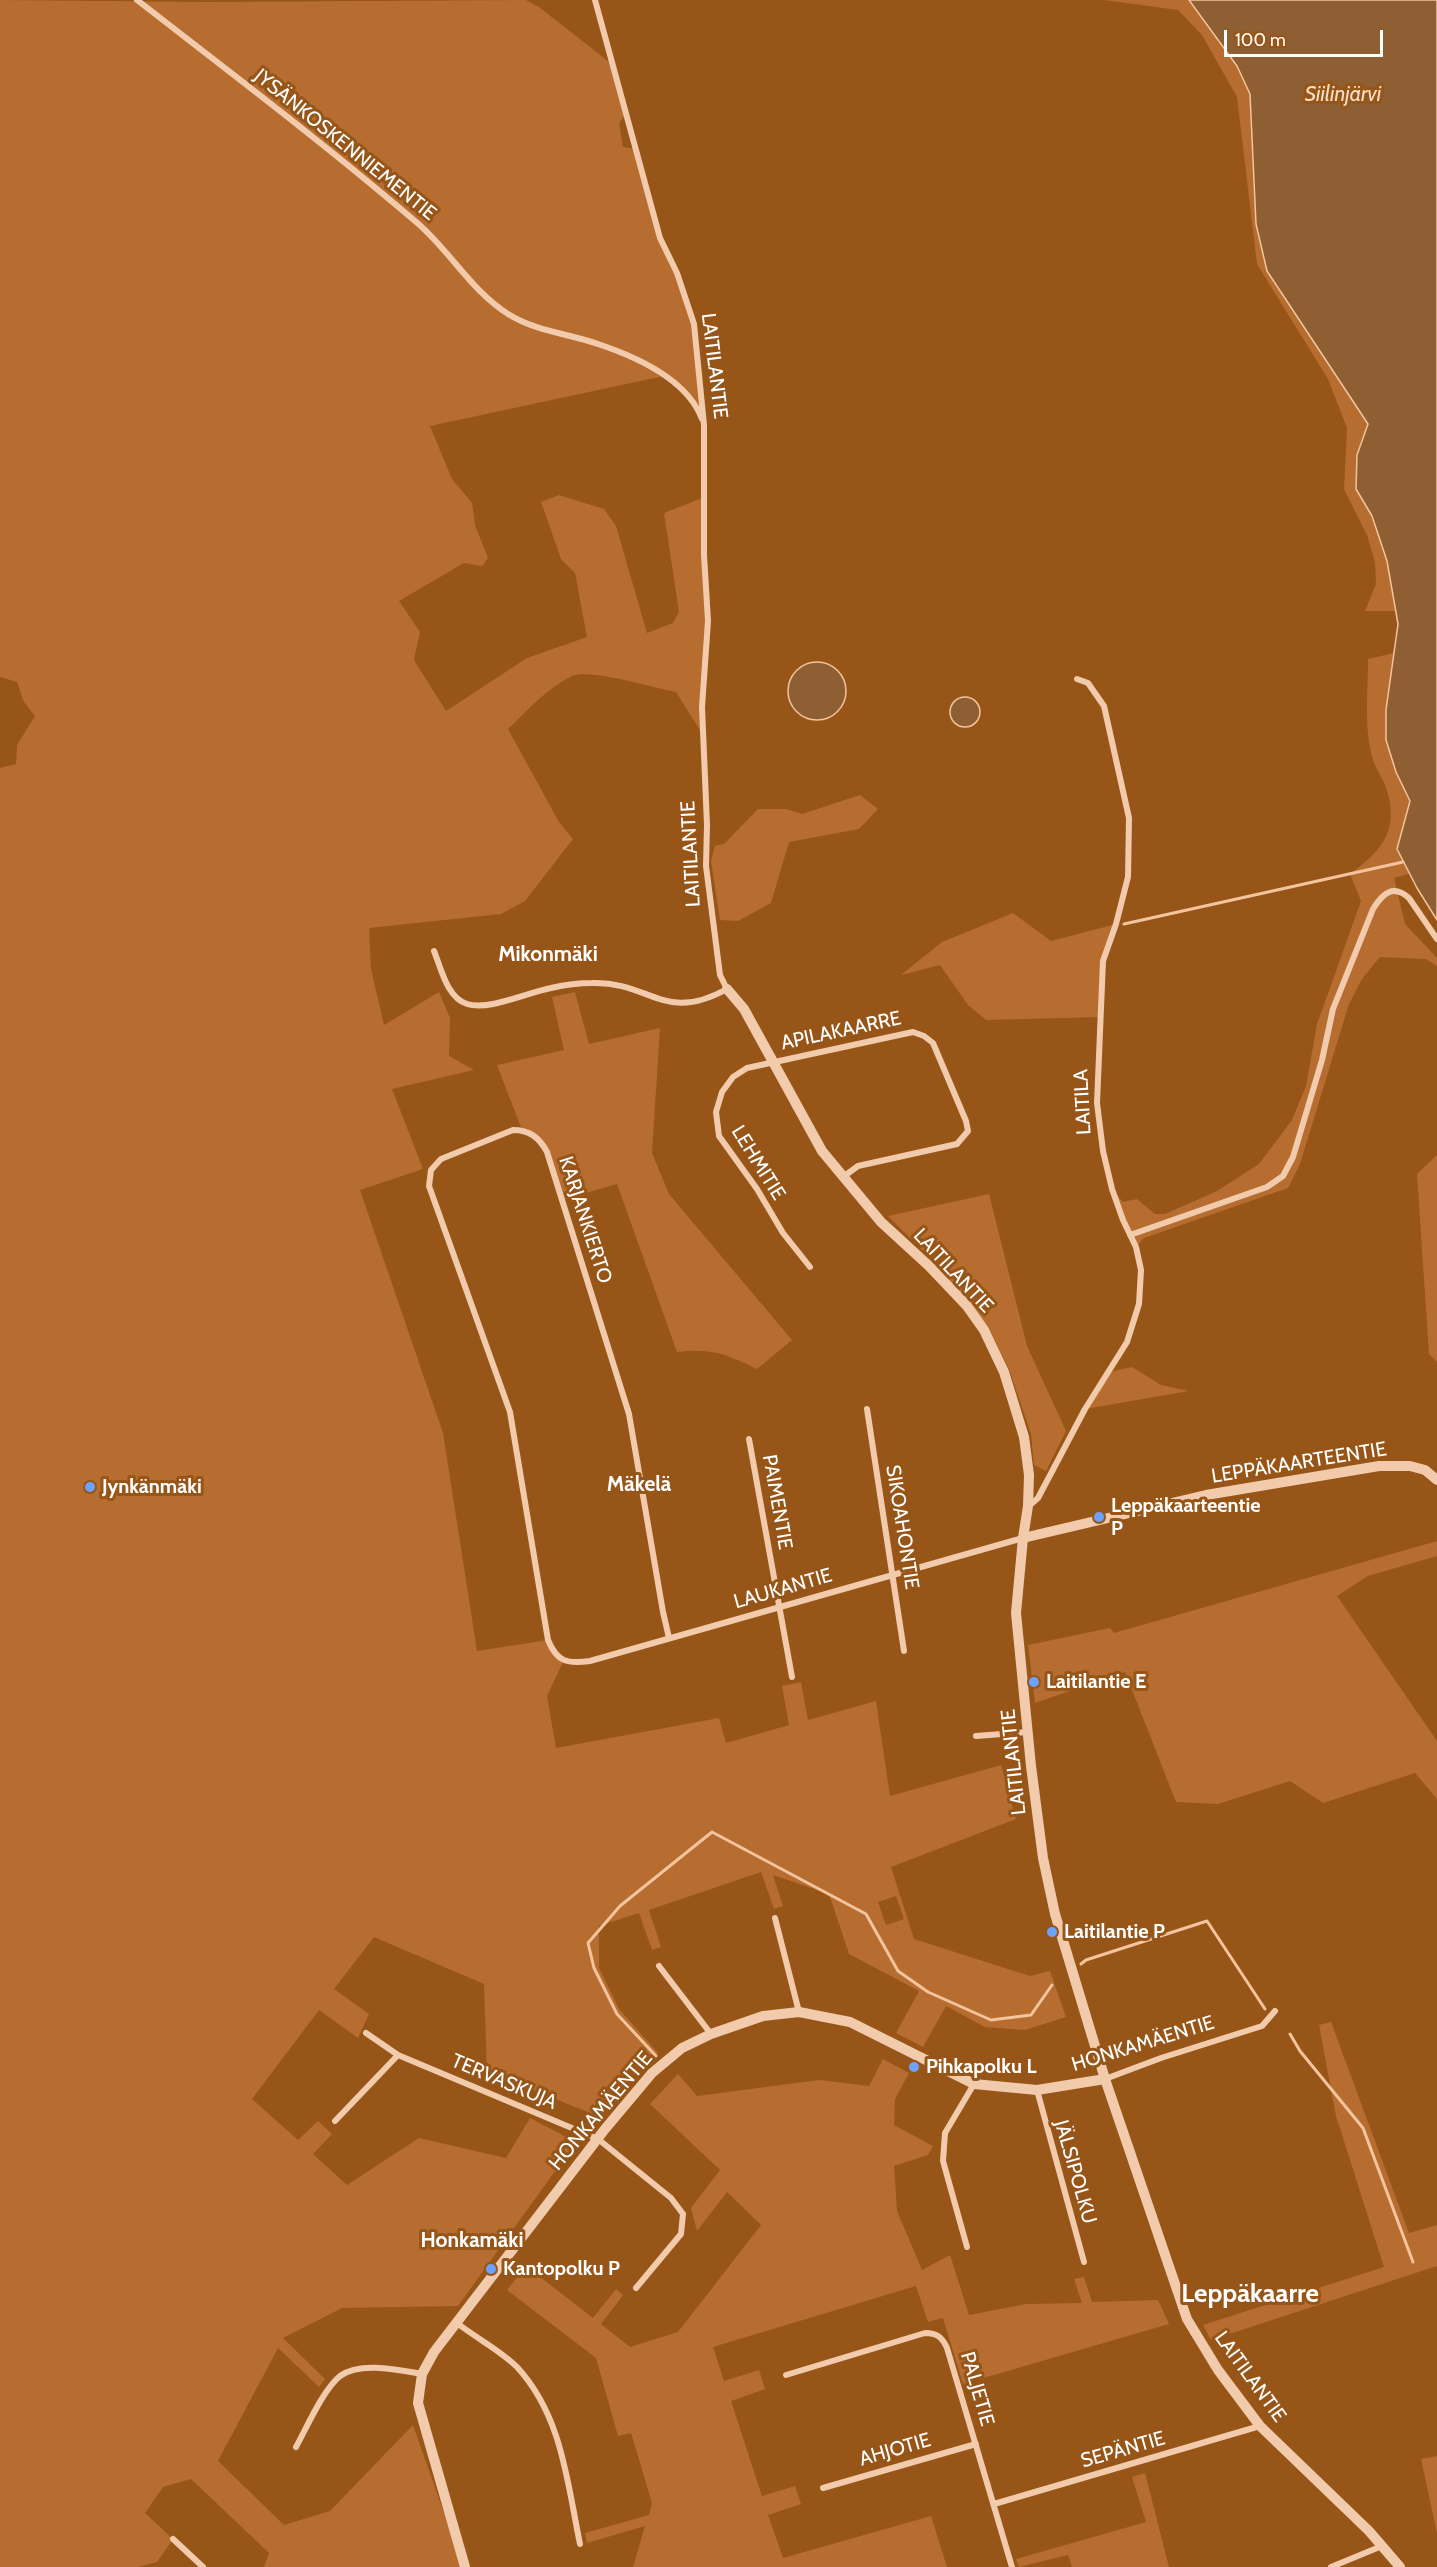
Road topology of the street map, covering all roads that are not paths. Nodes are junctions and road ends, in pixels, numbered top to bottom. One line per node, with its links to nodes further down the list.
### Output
1 (137, 0): 3 (street, JYSÄNKOSKENNIEMENTIE)
2 (595, 0): 3 (street, LAITILANTIE)
3 (704, 425): 7 (street, LAITILANTIE)
4 (1077, 679): 10 (street, LAITILA)
5 (1437, 939): 10 (street)
6 (434, 951): 7 (street)
7 (727, 989): 8 (street, LAITILANTIE)
8 (774, 1062): 9 (street, LAITILANTIE); 9 (street, APILAKAARRE); 11 (street, LEHMITIE)
9 (843, 1177): 15 (street, LAITILANTIE)
10 (1130, 1235): 15 (street, LAITILA)
11 (810, 1267)
12 (867, 1409): 17 (street, SIKOAHONTIE)
13 (749, 1438): 18 (street, PAIMENTIE)
14 (1437, 1480): 16 (street, LEPPÄKAARTEENTIE)
15 (1028, 1506): 16 (street, LAITILANTIE)
16 (1023, 1538): 17 (street, LAUKANTIE); 23 (street, LAITILANTIE)
17 (893, 1575): 18 (street, LAUKANTIE); 20 (street, SIKOAHONTIE)
18 (778, 1607): 19 (street, LAUKANTIE); 22 (street, PAIMENTIE)
19 (669, 1638): 21 (street, LAUKANTIE); 21 (street, KARJANKIERTO)
20 (904, 1651)
21 (553, 1653)
22 (792, 1677)
23 (1028, 1732): 24 (street); 32 (street, LAITILANTIE)
24 (976, 1736)
25 (775, 1918): 28 (street)
26 (659, 1966): 30 (street)
27 (1275, 2011): 32 (street, HONKAMÄENTIE)
28 (800, 2012): 30 (street, HONKAMÄENTIE); 33 (street, HONKAMÄENTIE)
29 (366, 2033): 31 (street, TERVASKUJA)
30 (711, 2034): 36 (street, HONKAMÄENTIE)
31 (398, 2055): 35 (street); 36 (street, TERVASKUJA)
32 (1105, 2079): 34 (street, HONKAMÄENTIE); 43 (street, LAITILANTIE)
33 (974, 2084): 34 (street, HONKAMÄENTIE); 37 (street)
34 (1037, 2090): 38 (street, JÄLSIPOLKU)
35 (335, 2121)
36 (598, 2139): 39 (street, TERVASKUJA); 40 (street, HONKAMÄENTIE)
37 (967, 2247)
38 (1084, 2262)
39 (636, 2288)
40 (457, 2323): 41 (street, HONKAMÄENTIE); 49 (street)
41 (422, 2374): 45 (street); 52 (street, HONKAMÄENTIE)
42 (786, 2375): 44 (street, PALJETIE)
43 (1260, 2426): 47 (street, SEPÄNTIE); 50 (street, LAITILANTIE)
44 (975, 2444): 46 (street, AHJOTIE); 47 (street, PALJETIE)
45 (296, 2447)
46 (823, 2488)
47 (994, 2504): 53 (street, PALJETIE)
48 (173, 2540): 51 (street)
49 (580, 2544)
50 (1383, 2546): 54 (street); 55 (street, LAITILANTIE)
51 (203, 2567)
52 (465, 2567)
53 (1012, 2567)
54 (1331, 2567)
55 (1400, 2567)

